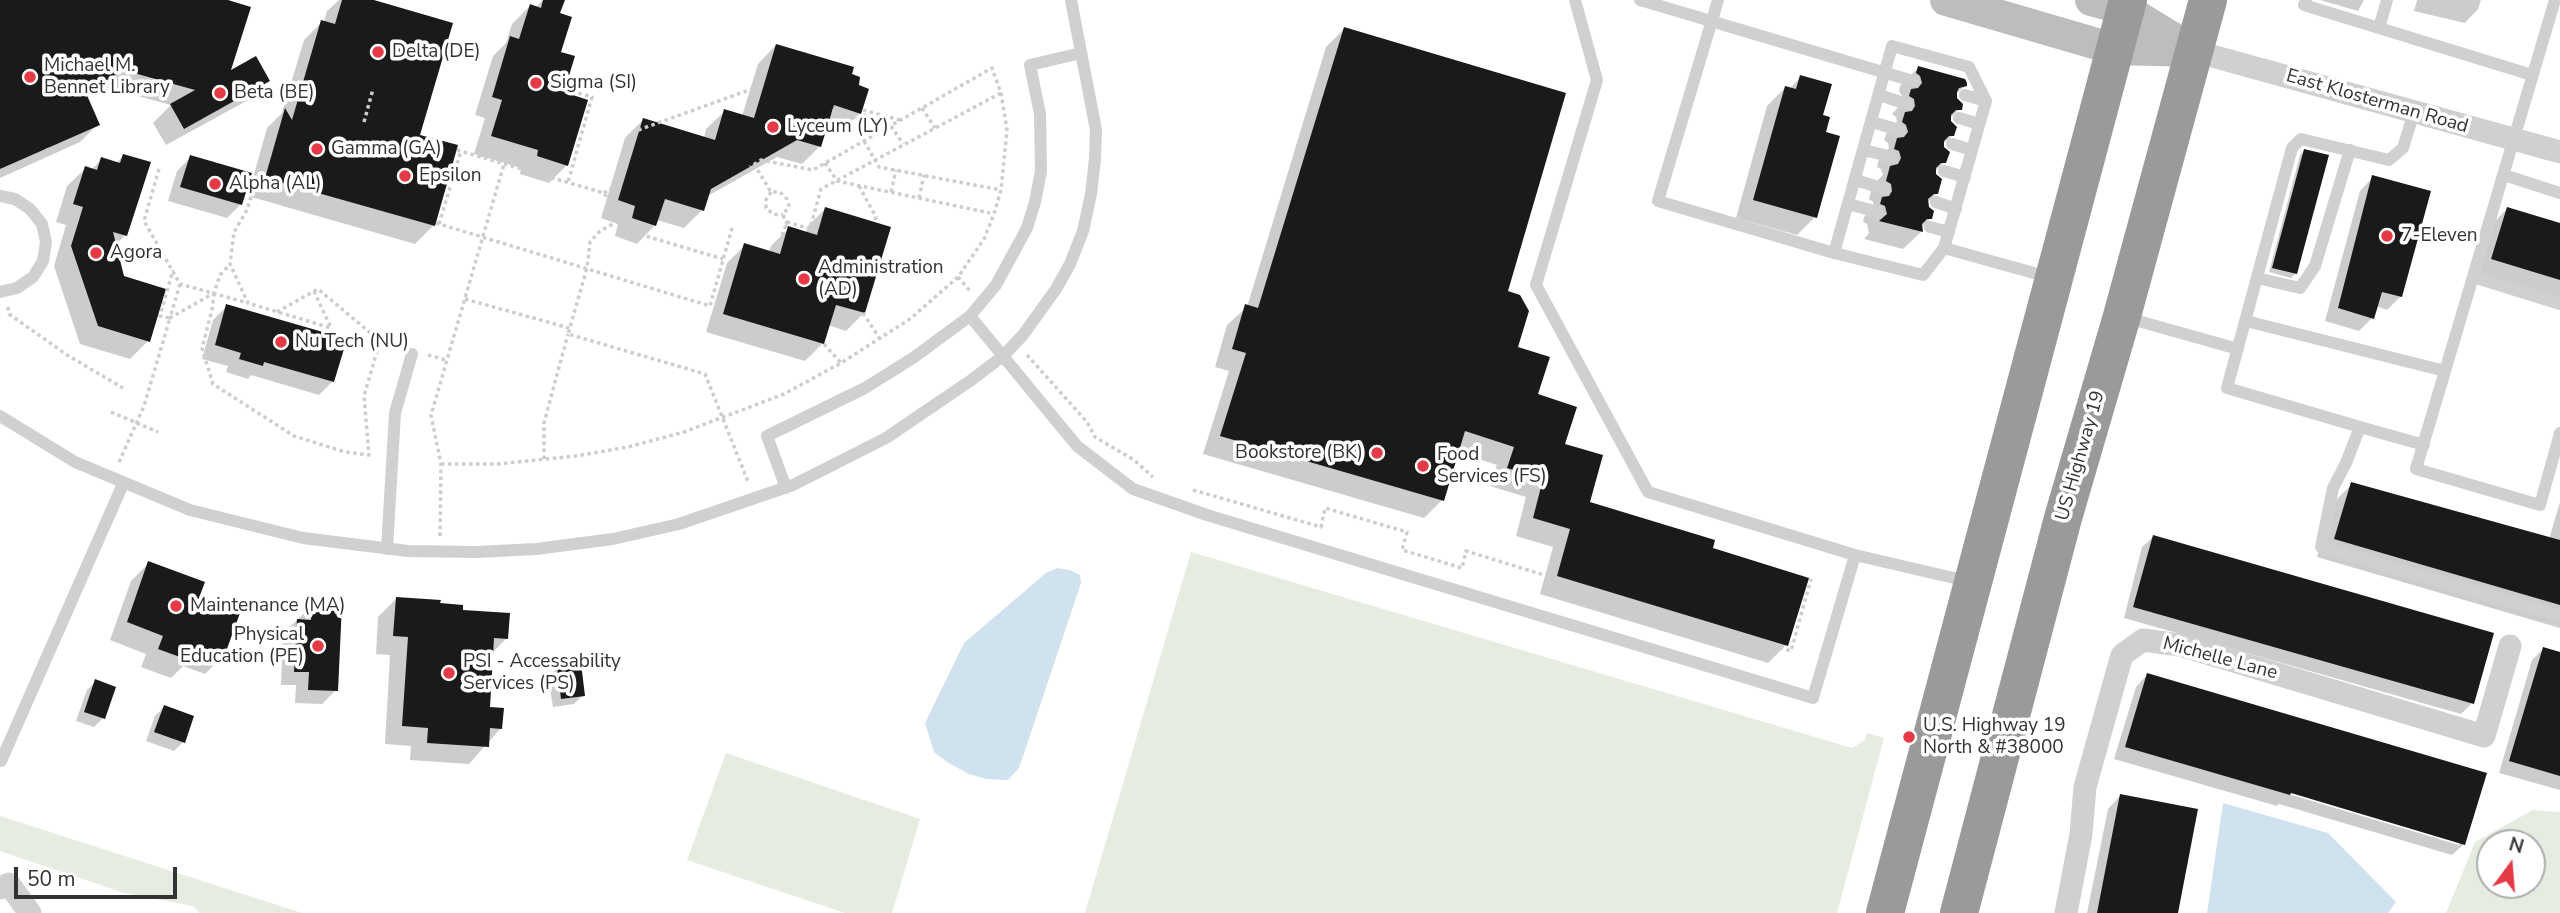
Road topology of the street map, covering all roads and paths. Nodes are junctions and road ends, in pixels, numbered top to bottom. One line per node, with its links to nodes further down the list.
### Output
1 (1071, 0): 15 (lane)
2 (1575, 0): 150 (lane)
3 (1640, 0): 11 (lane)
4 (1718, 0): 11 (lane)
5 (1946, 0): 13 (main road, East Klosterman Road)
6 (2208, 0): 14 (highway, US Highway 19)
7 (2306, 0): 12 (lane)
8 (2386, 0): 12 (lane)
9 (2555, 0): 17 (lane)
10 (2115, 3): 13 (highway); 14 (main road, East Klosterman Road)
11 (1712, 21): 16 (lane); 94 (lane)
12 (2379, 28): 17 (lane)
13 (2114, 49): 14 (main road, East Klosterman Road); 102 (highway)
14 (2194, 51): 30 (street, East Klosterman Road); 116 (highway, US Highway 19)
15 (1081, 53): 110 (lane); 123 (lane)
16 (1885, 73): 18 (lane); 23 (lane); 26 (lane)
17 (2532, 75): 40 (lane)
18 (1913, 81)
19 (763, 85): 71 (path)
20 (373, 89): 33 (path)
21 (565, 89): 65 (path)
22 (1001, 93): 28 (path); 37 (path); 68 (path)
23 (1879, 95): 27 (lane); 34 (lane)
24 (1965, 95): 26 (lane)
25 (498, 99): 39 (path)
26 (1986, 101): 35 (lane)
27 (1907, 104)
28 (922, 108): 32 (path); 37 (path)
29 (832, 111): 32 (path)
30 (2414, 112): 40 (street, East Klosterman Road); 47 (lane)
31 (1959, 118): 35 (lane)
32 (900, 120): 36 (path)
33 (364, 122)
34 (1871, 122): 38 (lane); 46 (lane)
35 (1979, 124): 45 (lane)
36 (891, 126): 41 (path); 43 (path)
37 (935, 128): 43 (path)
38 (1899, 130)
39 (487, 139): 49 (path); 58 (path)
40 (2514, 140): 48 (street, East Klosterman Road); 61 (lane)
41 (864, 141): 51 (path); 52 (path)
42 (1952, 144): 45 (lane)
43 (904, 145): 51 (path)
44 (47, 148): 55 (path)
45 (1972, 149): 62 (lane)
46 (1864, 150): 50 (lane); 63 (lane)
47 (2350, 150): 103 (lane); 103 (lane)
48 (2560, 152)
49 (481, 157): 53 (path); 90 (path)
50 (1892, 157)
51 (875, 161): 57 (path); 64 (path)
52 (825, 163): 64 (path); 69 (path)
53 (504, 164): 58 (path); 90 (path)
54 (159, 169): 92 (path)
55 (15, 170)
56 (259, 170): 97 (path)
57 (895, 170): 60 (path); 70 (path)
58 (529, 171): 65 (path)
59 (1944, 171): 62 (lane)
60 (924, 175): 68 (path); 74 (path)
61 (2504, 175): 72 (lane); 101 (lane)
62 (1965, 177): 77 (lane)
63 (1856, 180): 67 (lane); 76 (lane)
64 (837, 181): 66 (path); 87 (path)
65 (568, 183): 71 (path)
66 (859, 186): 70 (path); 83 (path)
67 (1884, 188)
68 (1001, 190): 100 (path)
69 (771, 192): 80 (path); 80 (path)
70 (890, 192): 74 (path)
71 (604, 193): 82 (path)
72 (2560, 193)
73 (0, 197): 106 (lane)
74 (919, 198): 79 (path)
75 (1936, 202): 77 (lane)
76 (1849, 204): 78 (lane); 94 (lane)
77 (1956, 209): 89 (lane)
78 (1878, 212)
79 (990, 213)
80 (783, 215): 84 (path)
81 (632, 218): 82 (path)
82 (622, 219): 95 (path); 98 (path)
83 (874, 222)
84 (788, 224): 87 (path); 91 (path)
85 (1930, 227): 89 (lane)
86 (732, 228): 95 (path)
87 (810, 231): 88 (path)
88 (818, 231)
89 (1949, 232): 93 (lane)
90 (483, 237): 98 (path); 108 (path)
91 (780, 242)
92 (159, 247): 96 (path); 99 (path)
93 (1944, 248): 94 (lane); 102 (lane)
94 (1834, 253)
95 (723, 259): 98 (path)
96 (120, 260)
97 (230, 264): 107 (path); 109 (path)
98 (587, 268): 119 (path)
99 (173, 270): 104 (path); 117 (path)
100 (958, 277): 110 (path); 121 (path)
101 (2473, 277): 111 (lane); 130 (lane)
102 (2053, 278): 152 (highway)
103 (2257, 278): 118 (lane)
104 (180, 284): 107 (path); 117 (path)
105 (314, 291): 113 (path); 113 (path); 122 (path)
106 (0, 292)
107 (214, 293): 109 (path); 117 (path); 122 (path)
108 (465, 299): 119 (path); 128 (path)
109 (248, 303): 113 (path)
110 (981, 303): 115 (lane)
111 (2560, 304)
112 (16, 307): 131 (path)
113 (277, 312)
114 (863, 313): 121 (path)
115 (970, 316): 127 (lane); 146 (lane)
116 (2122, 316): 125 (lane); 161 (highway, US Highway 19)
117 (170, 318): 135 (path)
118 (2246, 321): 125 (lane); 130 (lane)
119 (569, 328): 120 (path)
120 (568, 334): 134 (path); 140 (path)
121 (880, 339): 129 (path)
122 (380, 341): 126 (path)
123 (1016, 342): 127 (lane); 143 (path)
124 (824, 344): 129 (path)
125 (2238, 349): 136 (lane)
126 (412, 352): 128 (path); 148 (lane)
127 (1003, 356): 146 (lane); 150 (lane)
128 (446, 360): 141 (path)
129 (841, 363): 134 (path)
130 (2445, 371): 139 (lane)
131 (123, 388)
132 (111, 412): 135 (path)
133 (0, 416): 144 (lane)
134 (722, 417): 140 (path); 147 (path)
135 (137, 422): 137 (path); 142 (path)
136 (2360, 427): 139 (lane); 153 (lane)
137 (158, 432)
138 (2560, 433): 139 (lane)
139 (2424, 445)
140 (544, 460): 141 (path)
141 (441, 464): 149 (path)
142 (115, 470)
143 (1156, 479)
144 (123, 484): 148 (lane); 155 (lane)
145 (1181, 486): 151 (path)
146 (786, 488): 147 (lane)
147 (755, 500): 149 (lane)
148 (387, 548): 149 (lane)
149 (433, 551)
150 (1855, 555): 152 (lane)
151 (1811, 579)
152 (1971, 582): 156 (highway)
153 (2560, 616)
154 (2510, 646): 162 (street, Michelle Lane)
155 (1, 761)
156 (1897, 871): 159 (highway); 160 (highway)
157 (0, 888): 158 (street)
158 (30, 913)
159 (1885, 913)
160 (1903, 913)
161 (1959, 913)
162 (2066, 913)

